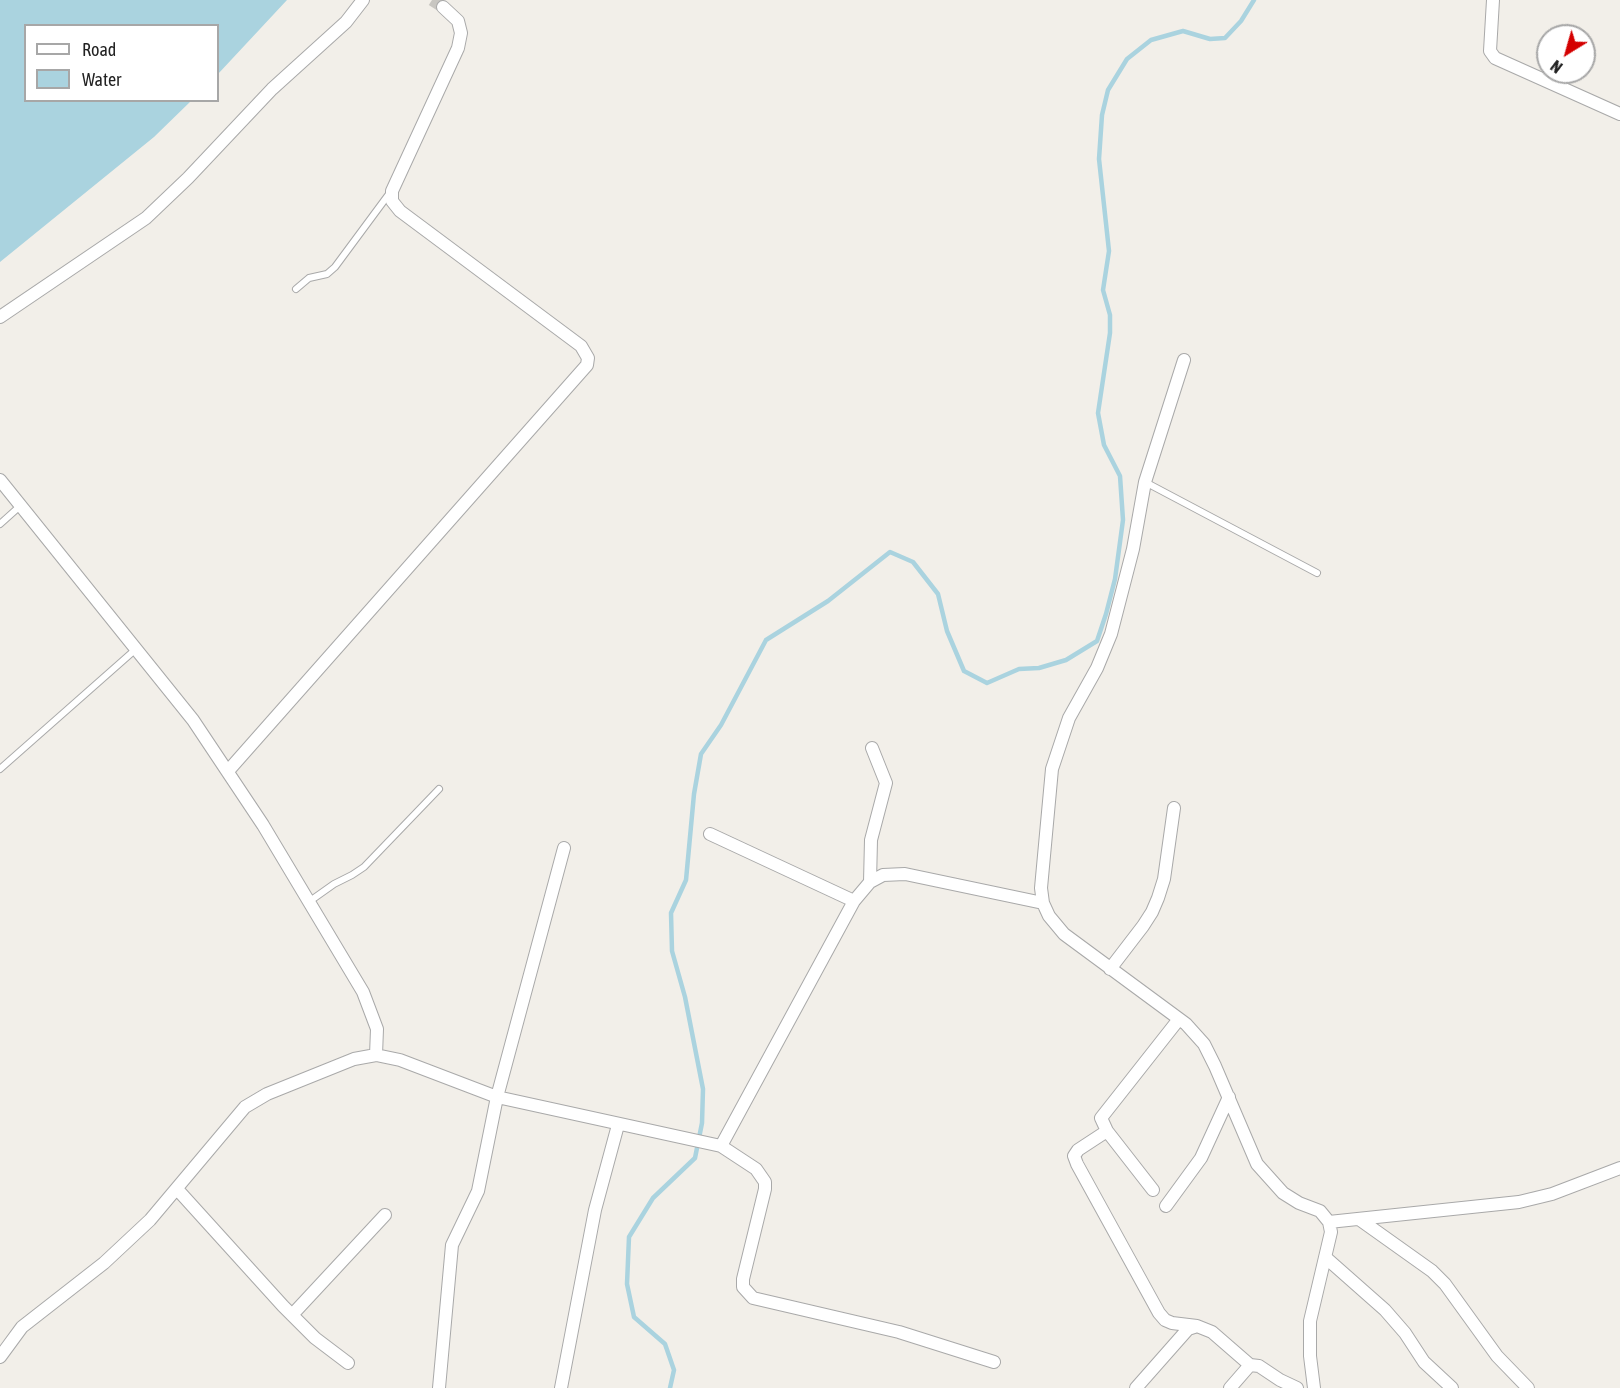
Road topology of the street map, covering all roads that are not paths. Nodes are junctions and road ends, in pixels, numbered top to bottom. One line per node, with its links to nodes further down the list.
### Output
1 (363, 0): 7 (street)
2 (1493, 0): 4 (street)
3 (443, 7): 5 (street)
4 (1620, 114)
5 (392, 191): 6 (lane); 17 (street)
6 (296, 289)
7 (0, 317)
8 (1184, 360): 10 (street)
9 (0, 480): 11 (street)
10 (1145, 482): 13 (lane); 25 (street)
11 (19, 507): 12 (lane); 14 (street)
12 (0, 524)
13 (1317, 573)
14 (136, 649): 16 (lane); 17 (street)
15 (872, 748): 22 (street)
16 (0, 769)
17 (228, 771): 24 (street)
18 (439, 789): 24 (lane)
19 (1174, 808): 26 (street)
20 (710, 834): 23 (street)
21 (564, 848): 29 (street)
22 (870, 882): 23 (street); 25 (street)
23 (854, 901): 33 (street)
24 (310, 902): 28 (street)
25 (1043, 903): 26 (street)
26 (1110, 969): 27 (street)
27 (1179, 1019): 30 (street); 32 (street)
28 (376, 1056): 29 (street); 35 (street)
29 (497, 1097): 31 (street); 48 (street)
30 (1228, 1097): 37 (street); 40 (street)
31 (618, 1125): 33 (street); 49 (street)
32 (1107, 1131): 36 (street); 43 (street)
33 (721, 1146): 45 (street)
34 (1620, 1168): 39 (street)
35 (177, 1189): 42 (street); 44 (street)
36 (1153, 1190)
37 (1166, 1206)
38 (385, 1215): 42 (street)
39 (1359, 1219): 40 (street); 55 (street)
40 (1329, 1222): 41 (street)
41 (1325, 1257): 53 (street); 54 (street)
42 (292, 1315): 46 (street)
43 (1197, 1326): 47 (street); 50 (street)
44 (0, 1357)
45 (994, 1362)
46 (348, 1363)
47 (1250, 1365): 51 (street); 52 (street)
48 (439, 1388)
49 (561, 1388)
50 (1136, 1388)
51 (1230, 1388)
52 (1298, 1388)
53 (1314, 1388)
54 (1452, 1388)
55 (1528, 1388)

